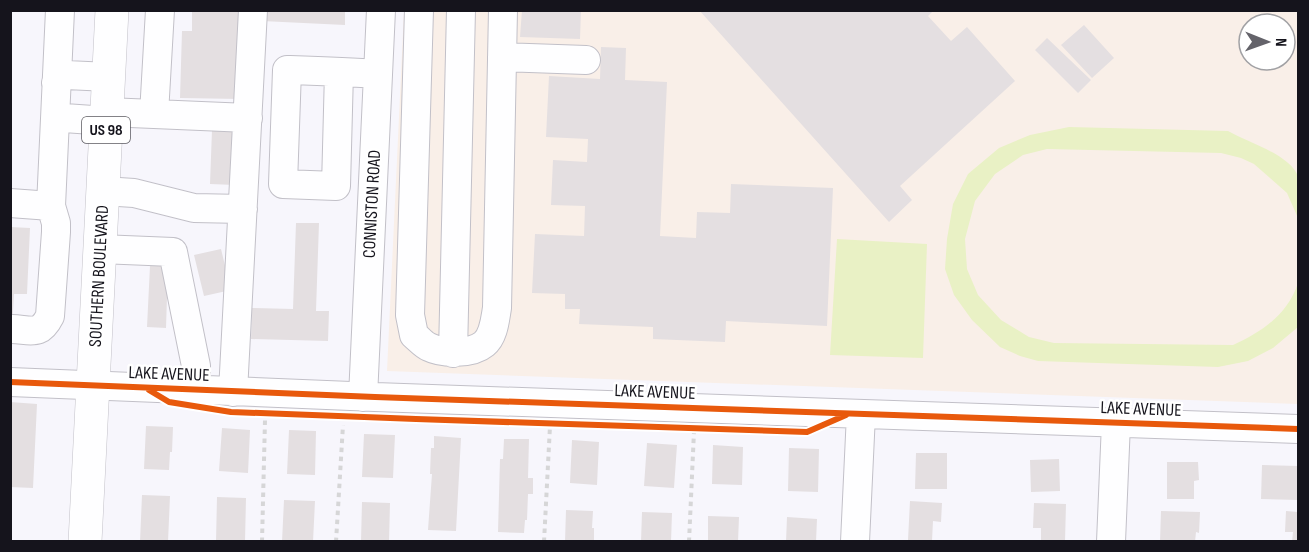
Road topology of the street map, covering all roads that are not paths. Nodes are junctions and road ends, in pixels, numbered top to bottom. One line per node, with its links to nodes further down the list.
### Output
1 (60, 10): 14 (street)
2 (112, 10): 13 (main road, SOUTHERN BOULEVARD / US 98)
3 (160, 10): 15 (street)
4 (253, 10): 17 (street)
5 (381, 10): 12 (street, CONNISTON ROAD)
6 (419, 10): 25 (street)
7 (461, 10): 25 (street)
8 (503, 10): 9 (street)
9 (502, 57): 10 (street); 25 (street)
10 (586, 60)
11 (339, 72): 12 (street)
12 (378, 74): 30 (street, CONNISTON ROAD)
13 (109, 77): 14 (street); 16 (main road, SOUTHERN BOULEVARD / US 98)
14 (56, 83): 18 (street)
15 (154, 114): 16 (street); 17 (street)
16 (107, 116): 18 (street); 19 (main road, SOUTHERN BOULEVARD / US 98)
17 (248, 118): 22 (street)
18 (55, 121): 21 (street)
19 (103, 191): 22 (street); 23 (main road, SOUTHERN BOULEVARD / US 98)
20 (10, 203): 21 (street)
21 (51, 206): 24 (street)
22 (243, 210): 29 (street)
23 (100, 249): 27 (main road, SOUTHERN BOULEVARD / US 98); 28 (street)
24 (12, 329)
25 (453, 353)
26 (10, 382): 27 (street, LAKE AVENUE)
27 (93, 386): 28 (street, LAKE AVENUE); 34 (main road, SOUTHERN BOULEVARD / US 98)
28 (195, 390): 29 (street, LAKE AVENUE)
29 (234, 392): 30 (street, LAKE AVENUE)
30 (363, 397): 31 (street, LAKE AVENUE)
31 (861, 414): 32 (street, LAKE AVENUE); 35 (street)
32 (1116, 423): 33 (street, LAKE AVENUE); 36 (street)
33 (1299, 429)
34 (85, 542)
35 (855, 542)
36 (1111, 542)

